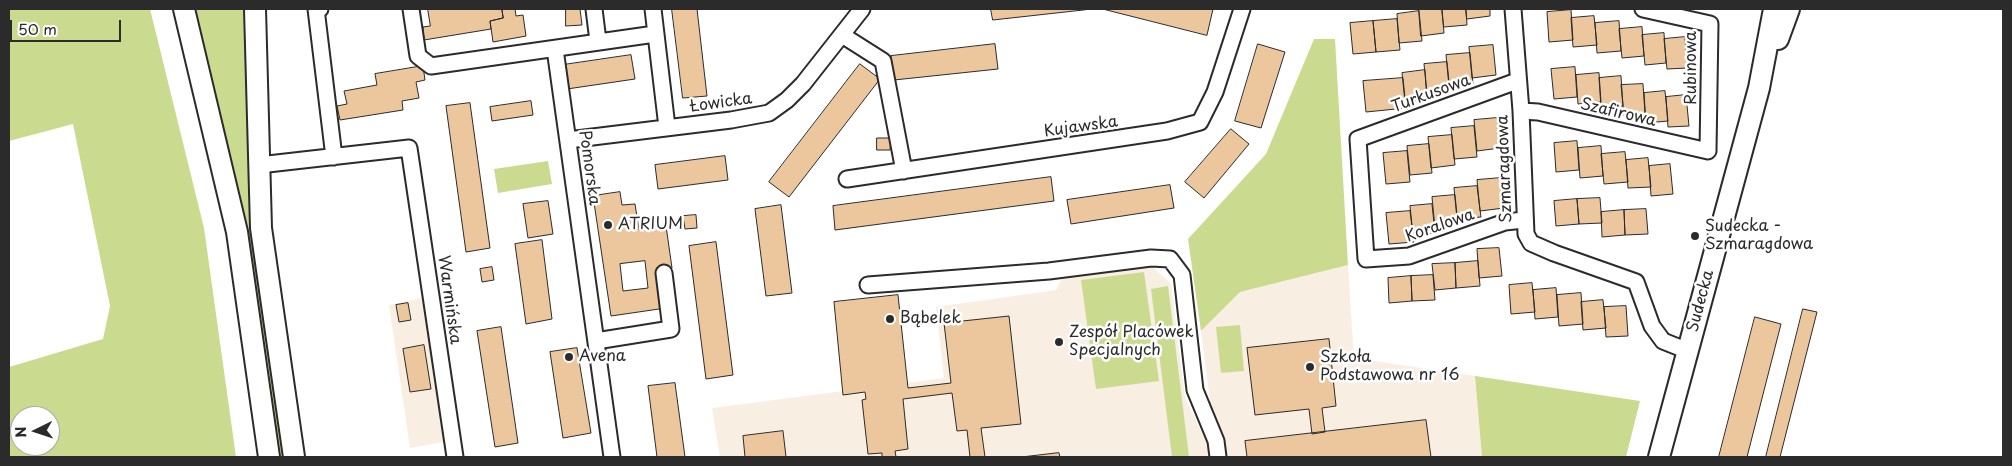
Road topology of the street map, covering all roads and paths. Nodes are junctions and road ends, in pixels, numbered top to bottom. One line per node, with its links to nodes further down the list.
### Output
1 (184, 9): 32 (street)
2 (254, 9): 23 (street)
3 (320, 9): 22 (street)
4 (411, 9): 15 (street)
5 (594, 9): 14 (street)
6 (654, 9): 12 (street)
7 (862, 9): 13 (street, Łowicka)
8 (1242, 9): 24 (street, Kujawska)
9 (1513, 9): 16 (street, Szmaragdowa)
10 (1643, 9): 21 (street, Rubinowa)
11 (1778, 9): 30 (street, Sudecka)
12 (655, 34): 14 (street); 18 (street)
13 (842, 35): 18 (street, Łowicka); 24 (street)
14 (598, 42): 15 (street)
15 (555, 49): 20 (street, Pomorska)
16 (1517, 82): 17 (street, Szmaragdowa); 19 (street, Turkusowa)
17 (1520, 111): 21 (street, Szafirowa); 26 (street, Szmaragdowa)
18 (667, 127): 20 (street, Łowicka)
19 (1358, 139): 26 (street, Koralowa)
20 (568, 140): 29 (street, Pomorska)
21 (1708, 151)
22 (334, 157): 23 (street); 34 (street, Warmińska)
23 (259, 165): 33 (street)
24 (904, 171): 25 (street, Kujawska)
25 (847, 179)
26 (1524, 220): 30 (street, Szmaragdowa)
27 (664, 273): 29 (street)
28 (868, 285): 35 (street)
29 (596, 341): 31 (street, Pomorska)
30 (1688, 351): 36 (street, Sudecka)
31 (607, 456)
32 (268, 457)
33 (294, 457)
34 (454, 457)
35 (1218, 457)
36 (1659, 457)

